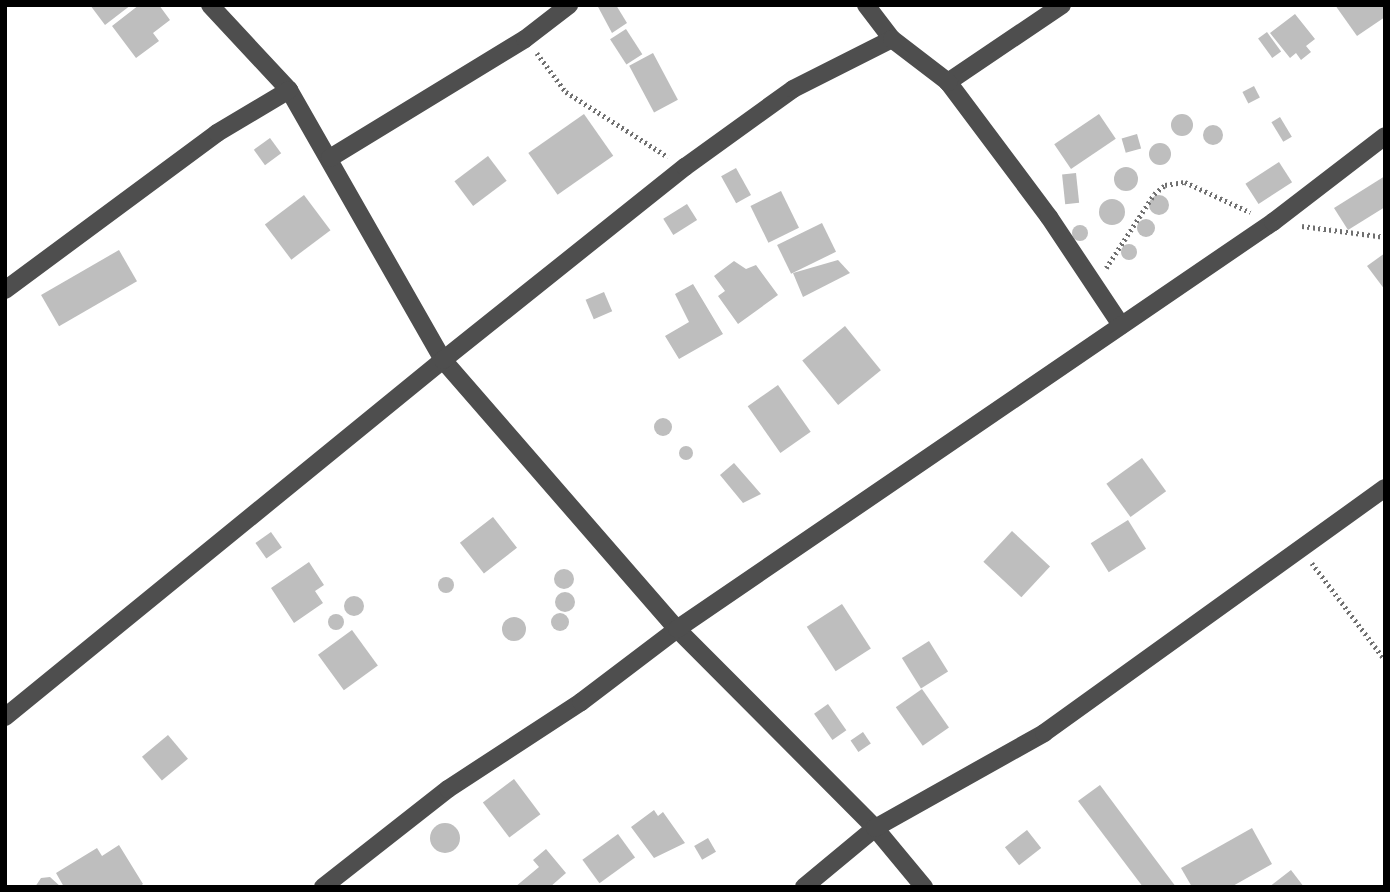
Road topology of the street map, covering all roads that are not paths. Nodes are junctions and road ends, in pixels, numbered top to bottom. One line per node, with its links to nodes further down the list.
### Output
1 (211, 5): 7 (street)
2 (569, 5): 9 (street)
3 (866, 5): 5 (street)
4 (1062, 5): 6 (street)
5 (892, 39): 6 (street); 12 (street)
6 (948, 82): 11 (street)
7 (289, 90): 9 (street); 10 (street)
8 (1385, 136): 11 (street)
9 (330, 158): 12 (street)
10 (5, 290)
11 (1121, 325): 14 (street)
12 (443, 360): 14 (street); 15 (street)
13 (1385, 488): 16 (street)
14 (677, 629): 16 (street); 17 (street)
15 (5, 717)
16 (875, 828): 18 (street); 19 (street)
17 (323, 887)
18 (804, 887)
19 (924, 887)

